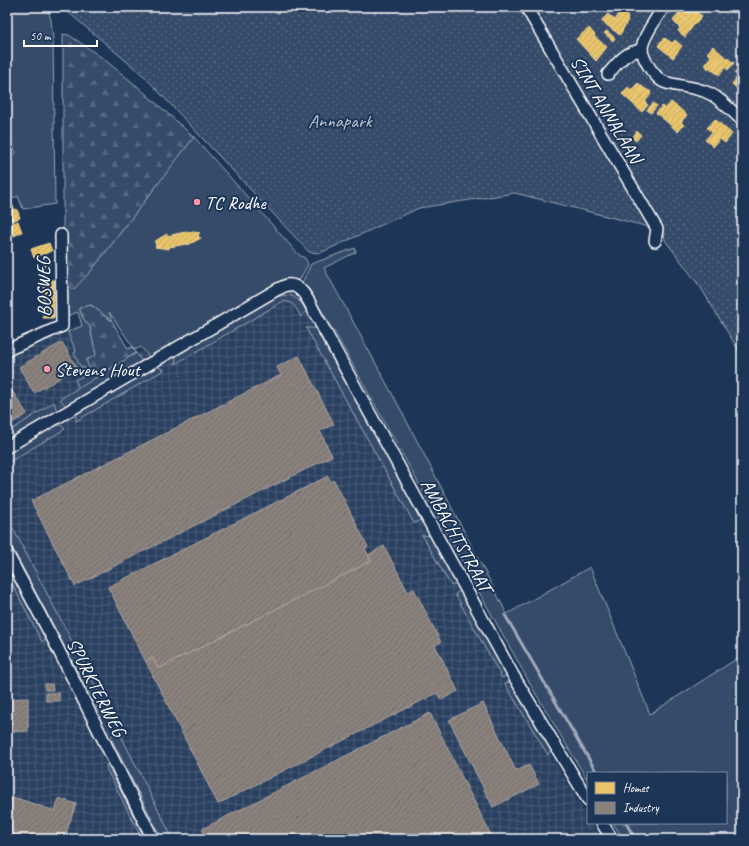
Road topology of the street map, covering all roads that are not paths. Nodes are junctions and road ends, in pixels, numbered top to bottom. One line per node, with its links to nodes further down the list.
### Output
1 (526, 7): 7 (street, SINT ANNALAAN)
2 (664, 7): 3 (street)
3 (642, 50): 4 (street); 5 (street)
4 (608, 74)
5 (742, 120)
6 (60, 236): 8 (street, BOSWEG)
7 (655, 242)
8 (7, 350)
9 (7, 447): 11 (street, AMBACHTSTRAAT)
10 (7, 553): 13 (street, SPURKTERWEG)
11 (587, 798)
12 (603, 824): 14 (street)
13 (153, 839)
14 (612, 839)

